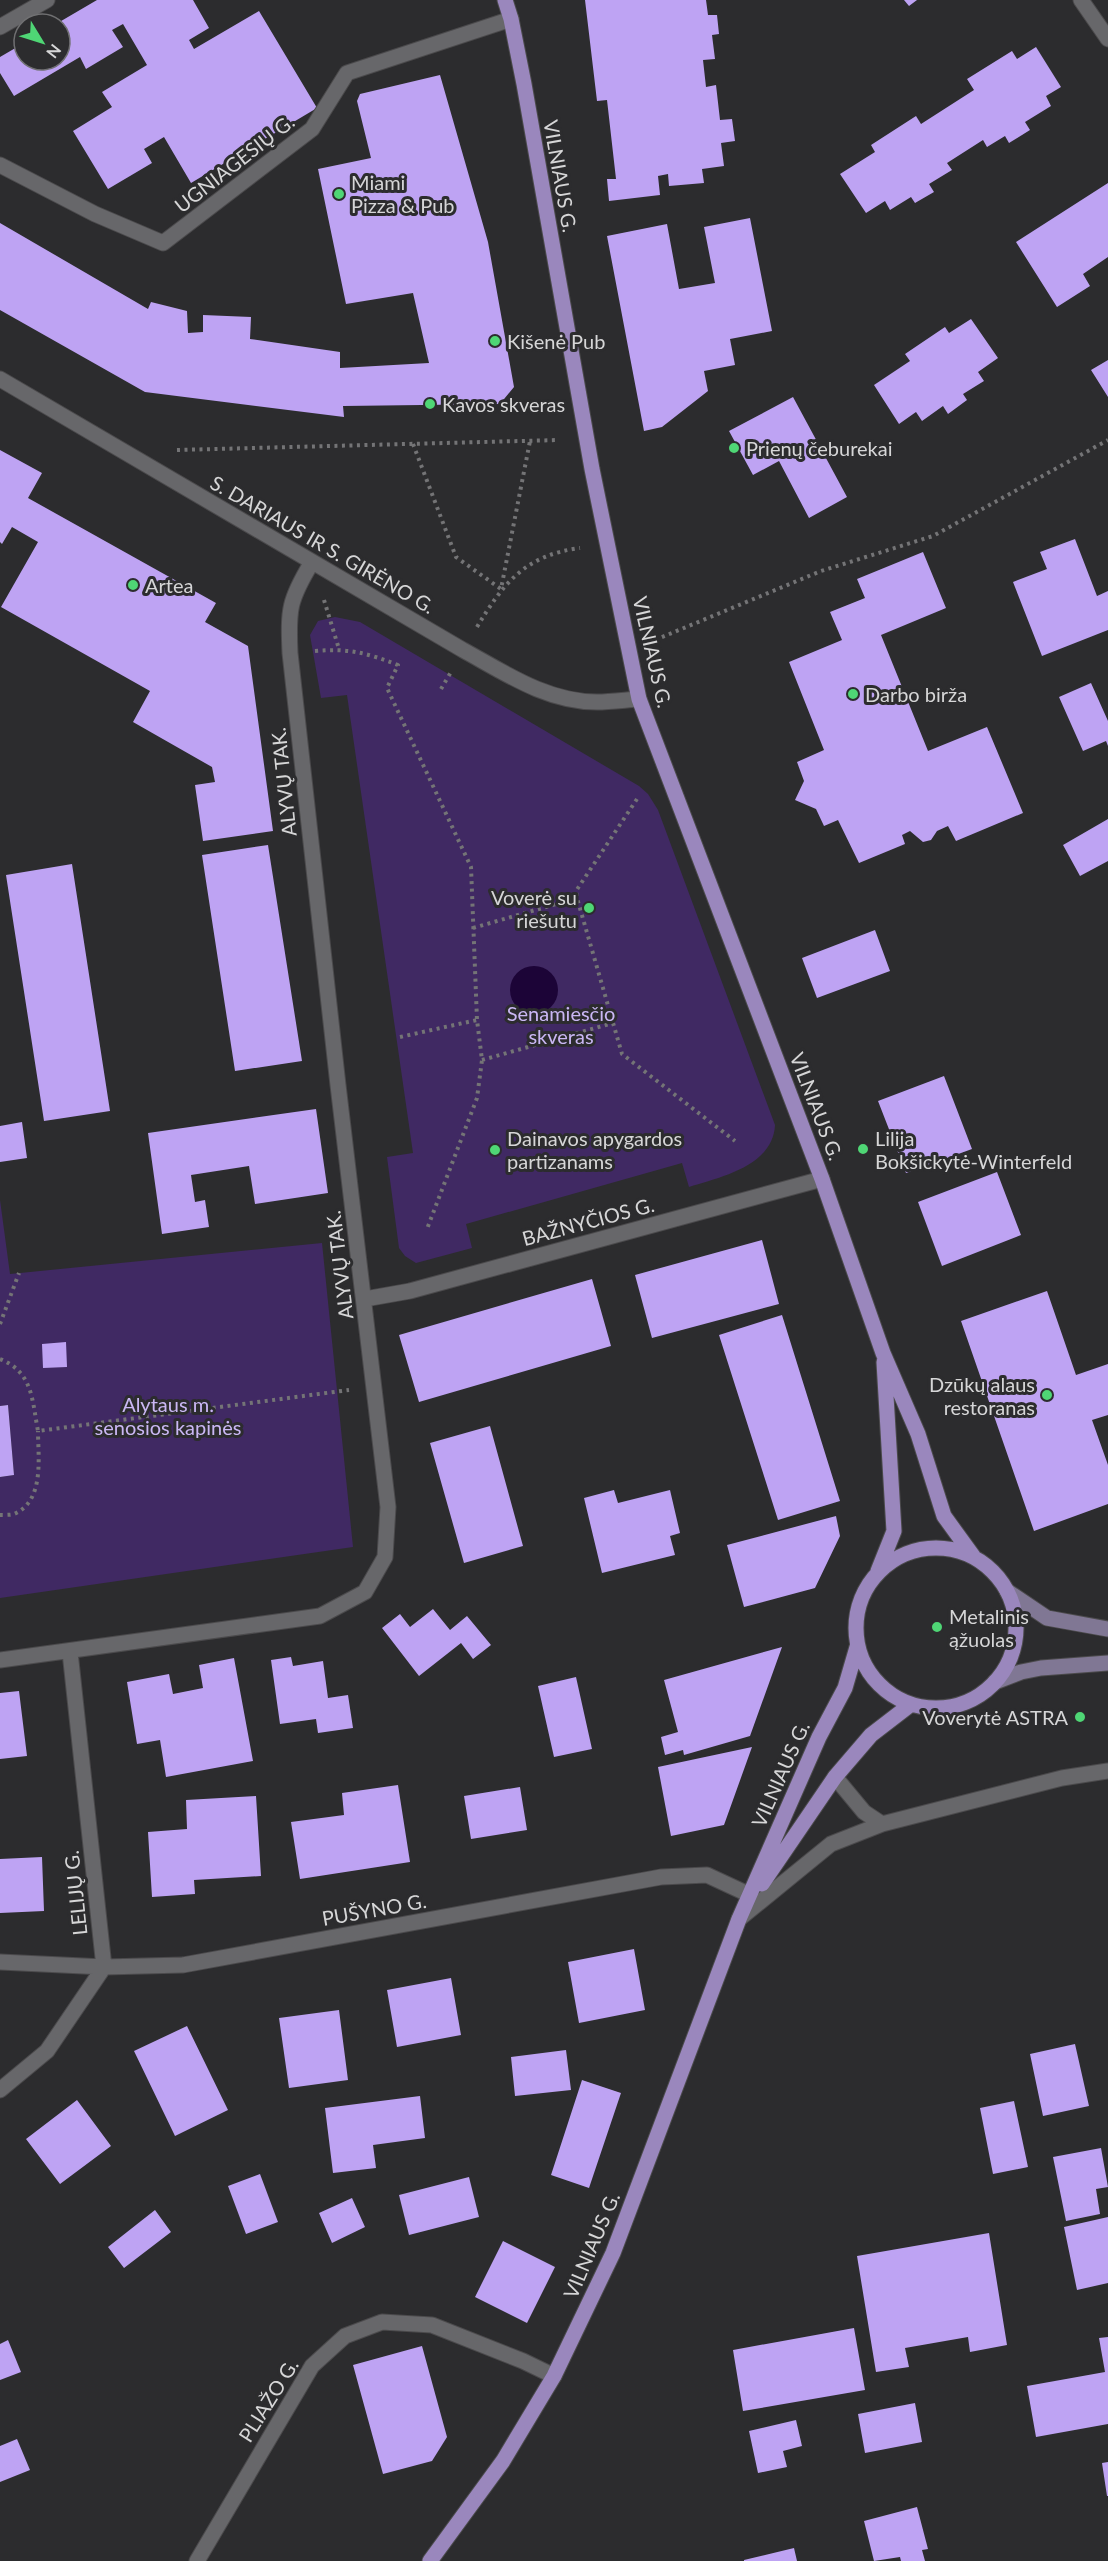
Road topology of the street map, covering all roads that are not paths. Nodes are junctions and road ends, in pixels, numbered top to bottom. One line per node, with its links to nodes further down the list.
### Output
1 (47, 0): 5 (street)
2 (505, 0): 4 (main road, VILNIAUS G.)
3 (1081, 0): 6 (street)
4 (511, 19): 7 (street, UGNIAGESIŲ G.); 10 (main road, VILNIAUS G.)
5 (0, 27)
6 (1108, 39)
7 (0, 165)
8 (0, 379): 9 (street, S. DARIAUS IR S. GIRĖNO G.)
9 (312, 562): 10 (street, S. DARIAUS IR S. GIRĖNO G.); 12 (street, ALYVŲ TAK.)
10 (639, 699): 11 (main road, VILNIAUS G.)
11 (822, 1179): 12 (street, BAŽNYČIOS G.); 13 (main road, VILNIAUS G.)
12 (364, 1299): 19 (street, ALYVŲ TAK.)
13 (883, 1353): 14 (main road, VILNIAUS G.); 15 (main road, VILNIAUS G.)
14 (973, 1556): 15 (main road); 16 (main road)
15 (878, 1571): 18 (main road)
16 (1007, 1591): 17 (street); 22 (main road)
17 (1108, 1629)
18 (857, 1647): 23 (main road); 27 (main road, VILNIAUS G.)
19 (70, 1652): 20 (street, ALYVŲ TAK.); 30 (street, LELIJŲ G.)
20 (0, 1660)
21 (1108, 1663): 22 (street)
22 (995, 1682): 23 (main road)
23 (910, 1705): 25 (main road, VILNIAUS G.)
24 (1108, 1771): 26 (street)
25 (835, 1777): 26 (street); 28 (main road, VILNIAUS G.)
26 (882, 1824): 28 (street)
27 (750, 1895): 28 (main road, VILNIAUS G.); 30 (street, PUŠYNO G.)
28 (739, 1919): 32 (main road, VILNIAUS G.)
29 (0, 1962): 30 (street, PUŠYNO G.)
30 (104, 1967): 31 (street)
31 (0, 2090)
32 (554, 2376): 33 (street, PLIAŽO G.); 34 (main road, VILNIAUS G.)
33 (196, 2561)
34 (430, 2561)

